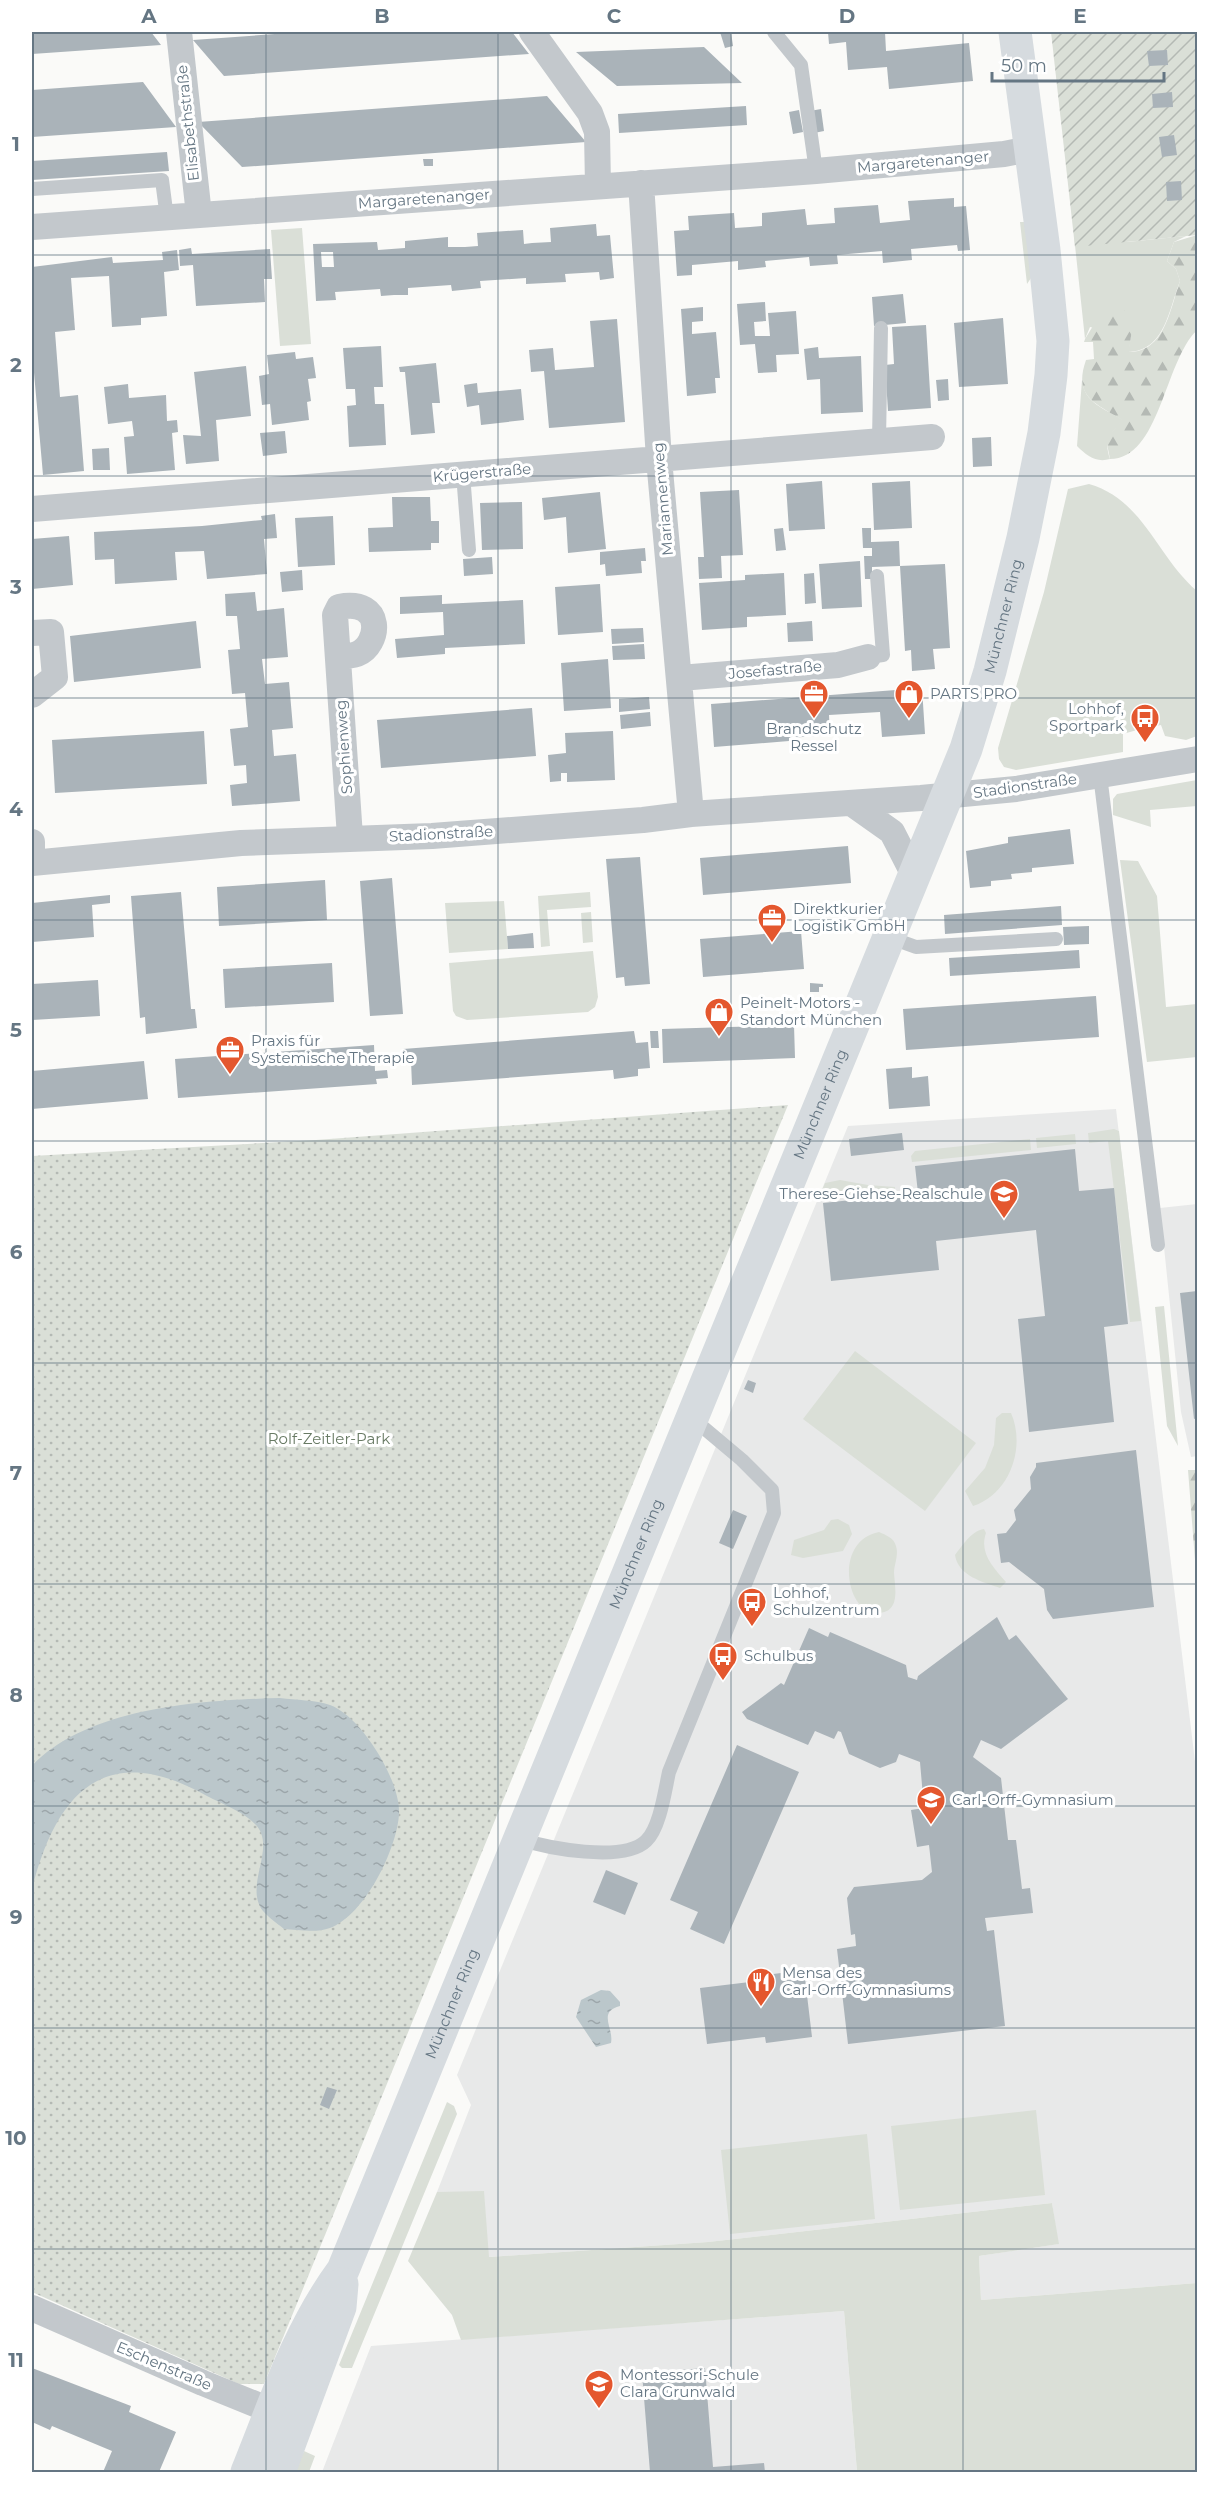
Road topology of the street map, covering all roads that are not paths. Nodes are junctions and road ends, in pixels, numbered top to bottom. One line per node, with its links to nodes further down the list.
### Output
1 (179, 32): 10 (street, Elisabethstraße)
2 (532, 32): 8 (street)
3 (774, 32): 6 (lane)
4 (1015, 32): 5 (main road, Münchner Ring)
5 (1029, 149): 6 (street, Margaretenanger); 28 (main road, Münchner Ring)
6 (816, 171): 7 (street, Margaretenanger)
7 (640, 183): 8 (street, Margaretenanger); 16 (street, Mariannenweg)
8 (598, 186): 10 (street, Margaretenanger)
9 (32, 189): 11 (lane)
10 (199, 215): 11 (street, Margaretenanger)
11 (167, 218): 12 (street, Margaretenanger)
12 (32, 227)
13 (881, 328): 15 (lane)
14 (932, 438): 15 (street, Krügerstraße)
15 (879, 440): 16 (street, Krügerstraße)
16 (659, 459): 17 (street, Krügerstraße); 24 (street, Mariannenweg)
17 (463, 474): 18 (street, Krügerstraße); 19 (lane)
18 (32, 509)
19 (469, 550)
20 (877, 576): 23 (lane)
21 (32, 633): 25 (street)
22 (338, 656): 31 (street, Sophienweg)
23 (868, 657): 24 (street, Josefastraße)
24 (680, 678): 30 (street, Mariannenweg)
25 (32, 695)
26 (1197, 759): 27 (street, Stadionstraße)
27 (1100, 775): 28 (street, Stadionstraße); 37 (lane)
28 (948, 795): 29 (street, Stadionstraße); 34 (main road, Münchner Ring)
29 (851, 803): 30 (street, Stadionstraße); 34 (street)
30 (692, 814): 31 (street, Stadionstraße)
31 (351, 837): 33 (street, Stadionstraße)
32 (32, 842): 33 (street)
33 (32, 863)
34 (915, 877): 35 (main road, Münchner Ring)
35 (891, 938): 36 (lane); 38 (main road, Münchner Ring)
36 (1056, 939)
37 (1158, 1245)
38 (692, 1418): 39 (main road, Münchner Ring); 39 (lane)
39 (520, 1839): 41 (main road, Münchner Ring)
40 (32, 2308): 41 (street, Eschenstraße)
41 (285, 2416): 42 (main road, Münchner Ring); 43 (main road, Münchner Ring)
42 (247, 2472)
43 (279, 2472)

